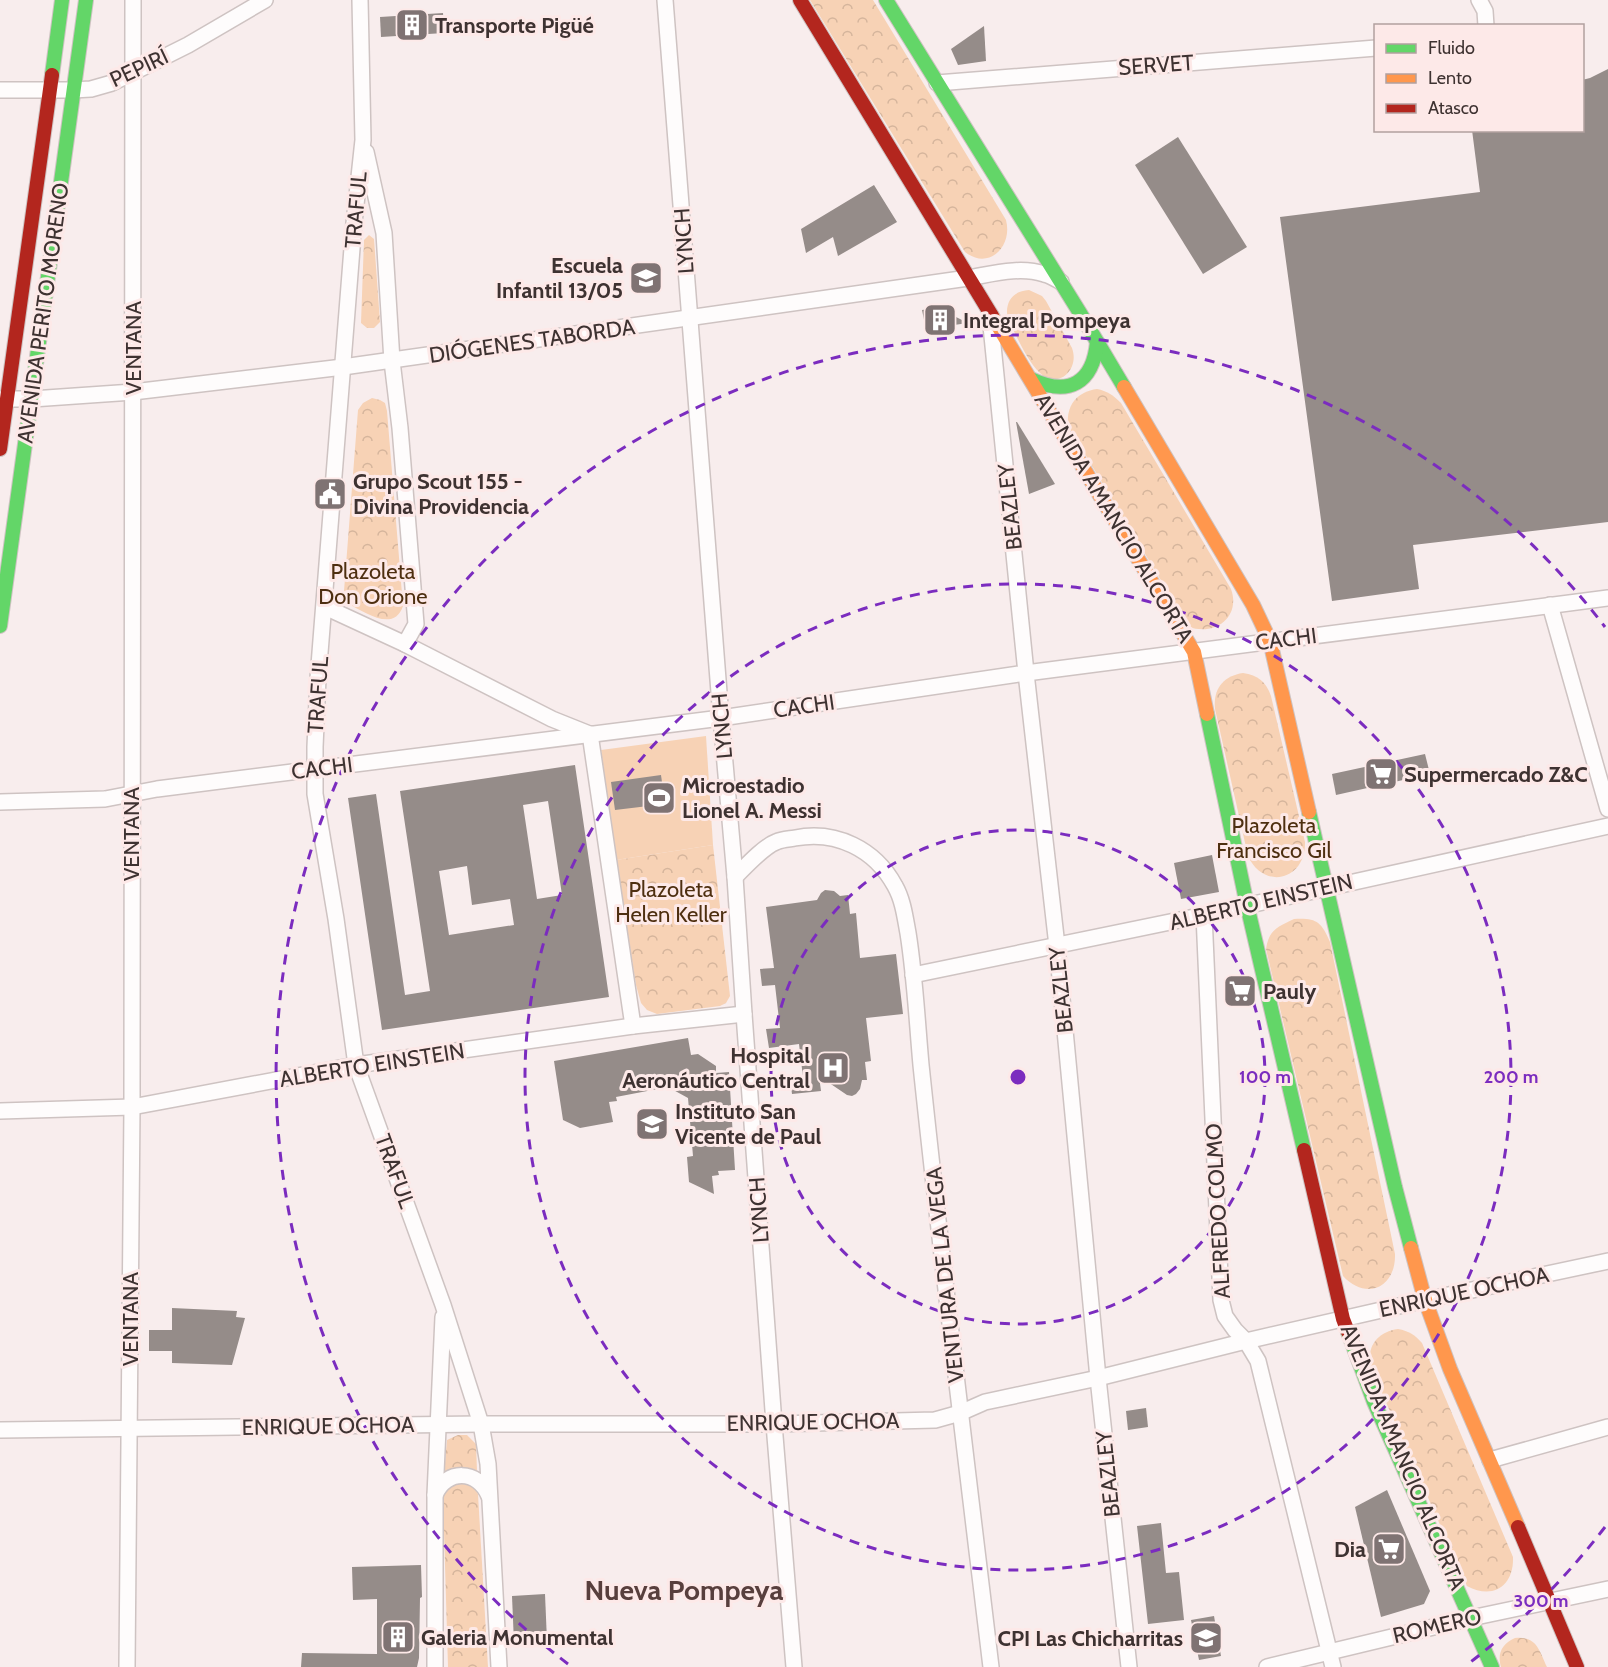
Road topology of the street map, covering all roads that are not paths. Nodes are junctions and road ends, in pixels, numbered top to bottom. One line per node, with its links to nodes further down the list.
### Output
1 (62, 0): 16 (main road, AVENIDA PERITO MORENO)
2 (86, 0): 15 (main road, AVENIDA PERITO MORENO)
3 (133, 0): 12 (street, VENTANA)
4 (265, 0): 12 (street, PEPIRÍ)
5 (360, 0): 17 (street, TRAFUL)
6 (665, 0): 21 (street, LYNCH)
7 (800, 0): 18 (main road, AVENIDA AMANCIO ALCORTA)
8 (886, 0): 13 (main road)
9 (1479, 0): 10 (street)
10 (1486, 24)
11 (1374, 48): 13 (street, SERVET)
12 (132, 74): 15 (street, PEPIRÍ); 26 (street, VENTANA)
13 (937, 83): 19 (main road)
14 (0, 90): 16 (street, PEPIRÍ)
15 (72, 90): 16 (street, PEPIRÍ); 28 (main road, AVENIDA PERITO MORENO)
16 (49, 91): 27 (main road, AVENIDA PERITO MORENO)
17 (363, 140): 23 (street, TRAFUL); 24 (street, TRAFUL)
18 (968, 278): 19 (street, DIÓGENES TABORDA); 20 (main road, AVENIDA AMANCIO ALCORTA); 21 (street, DIÓGENES TABORDA)
19 (1061, 282): 22 (main road)
20 (990, 313): 25 (main road, AVENIDA AMANCIO ALCORTA); 37 (street, BEAZLEY)
21 (690, 319): 23 (street, DIÓGENES TABORDA); 38 (street, LYNCH)
22 (1097, 342): 25 (main road); 34 (main road)
23 (392, 361): 24 (street, DIÓGENES TABORDA); 35 (street, TRAFUL)
24 (343, 367): 26 (street, DIÓGENES TABORDA); 32 (street, TRAFUL)
25 (1030, 379): 36 (main road, AVENIDA AMANCIO ALCORTA)
26 (133, 392): 28 (street, DIÓGENES TABORDA); 41 (street, VENTANA)
27 (4, 399): 28 (street, DIÓGENES TABORDA); 29 (main road, AVENIDA PERITO MORENO)
28 (32, 399): 33 (main road, AVENIDA PERITO MORENO)
29 (0, 449)
30 (1608, 598): 31 (street, CACHI)
31 (1550, 605): 34 (street, CACHI); 43 (street)
32 (325, 607): 35 (street); 40 (street, TRAFUL)
33 (0, 626)
34 (1270, 641): 36 (street, CACHI); 46 (main road)
35 (405, 644): 39 (street)
36 (1194, 652): 37 (street, CACHI); 47 (main road, AVENIDA AMANCIO ALCORTA)
37 (1026, 673): 38 (street, CACHI); 49 (street, BEAZLEY)
38 (721, 718): 39 (street, CACHI); 45 (street, LYNCH)
39 (590, 734): 40 (street, CACHI); 52 (street)
40 (315, 769): 41 (street, CACHI); 53 (street, TRAFUL)
41 (131, 795): 42 (street, CACHI); 54 (street, VENTANA)
42 (0, 802)
43 (1608, 809)
44 (1608, 825): 46 (street, ALBERTO EINSTEIN)
45 (735, 877): 50 (street, VENTURA DE LA VEGA); 51 (street, LYNCH)
46 (1326, 887): 47 (street, ALBERTO EINSTEIN); 57 (main road)
47 (1247, 905): 48 (street, ALBERTO EINSTEIN); 59 (main road, AVENIDA AMANCIO ALCORTA)
48 (1204, 915): 49 (street, ALBERTO EINSTEIN); 60 (street, ALFREDO COLMO)
49 (1057, 946): 50 (street, ALBERTO EINSTEIN); 61 (street, BEAZLEY)
50 (914, 975): 62 (street, VENTURA DE LA VEGA)
51 (744, 1014): 52 (street, ALBERTO EINSTEIN); 65 (street, LYNCH)
52 (633, 1026): 53 (street, ALBERTO EINSTEIN)
53 (356, 1065): 54 (street, ALBERTO EINSTEIN); 58 (street, TRAFUL)
54 (132, 1107): 55 (street, ALBERTO EINSTEIN); 67 (street, VENTANA)
55 (0, 1111)
56 (1608, 1261): 57 (street, ENRIQUE OCHOA)
57 (1425, 1300): 59 (street, ENRIQUE OCHOA); 69 (main road)
58 (443, 1305): 63 (street, TRAFUL); 64 (street, TRAFUL)
59 (1343, 1319): 60 (street, ENRIQUE OCHOA); 74 (main road, AVENIDA AMANCIO ALCORTA)
60 (1246, 1341): 61 (street, ENRIQUE OCHOA); 75 (street, ALFREDO COLMO)
61 (1098, 1378): 62 (street, ENRIQUE OCHOA); 81 (street, BEAZLEY)
62 (960, 1413): 65 (street, ENRIQUE OCHOA); 80 (street, VENTURA DE LA VEGA)
63 (438, 1424): 64 (street, ENRIQUE OCHOA); 67 (street, ENRIQUE OCHOA); 70 (street, TRAFUL)
64 (482, 1424): 65 (street, ENRIQUE OCHOA); 71 (street, TRAFUL)
65 (774, 1425): 79 (street, LYNCH)
66 (1608, 1427): 69 (street)
67 (130, 1429): 68 (street, ENRIQUE OCHOA); 76 (street, VENTANA)
68 (0, 1430)
69 (1491, 1460): 73 (main road)
70 (435, 1496): 71 (street); 77 (street, TRAFUL)
71 (489, 1496): 78 (street, TRAFUL)
72 (1608, 1589): 73 (street, ROMERO)
73 (1550, 1602): 74 (street, ROMERO); 84 (main road)
74 (1471, 1618): 75 (street, ROMERO); 83 (main road, AVENIDA AMANCIO ALCORTA)
75 (1331, 1659): 82 (street, ROMERO)
76 (127, 1667)
77 (435, 1667)
78 (499, 1667)
79 (794, 1667)
80 (991, 1667)
81 (1129, 1667)
82 (1267, 1667)
83 (1492, 1667)
84 (1577, 1667)

